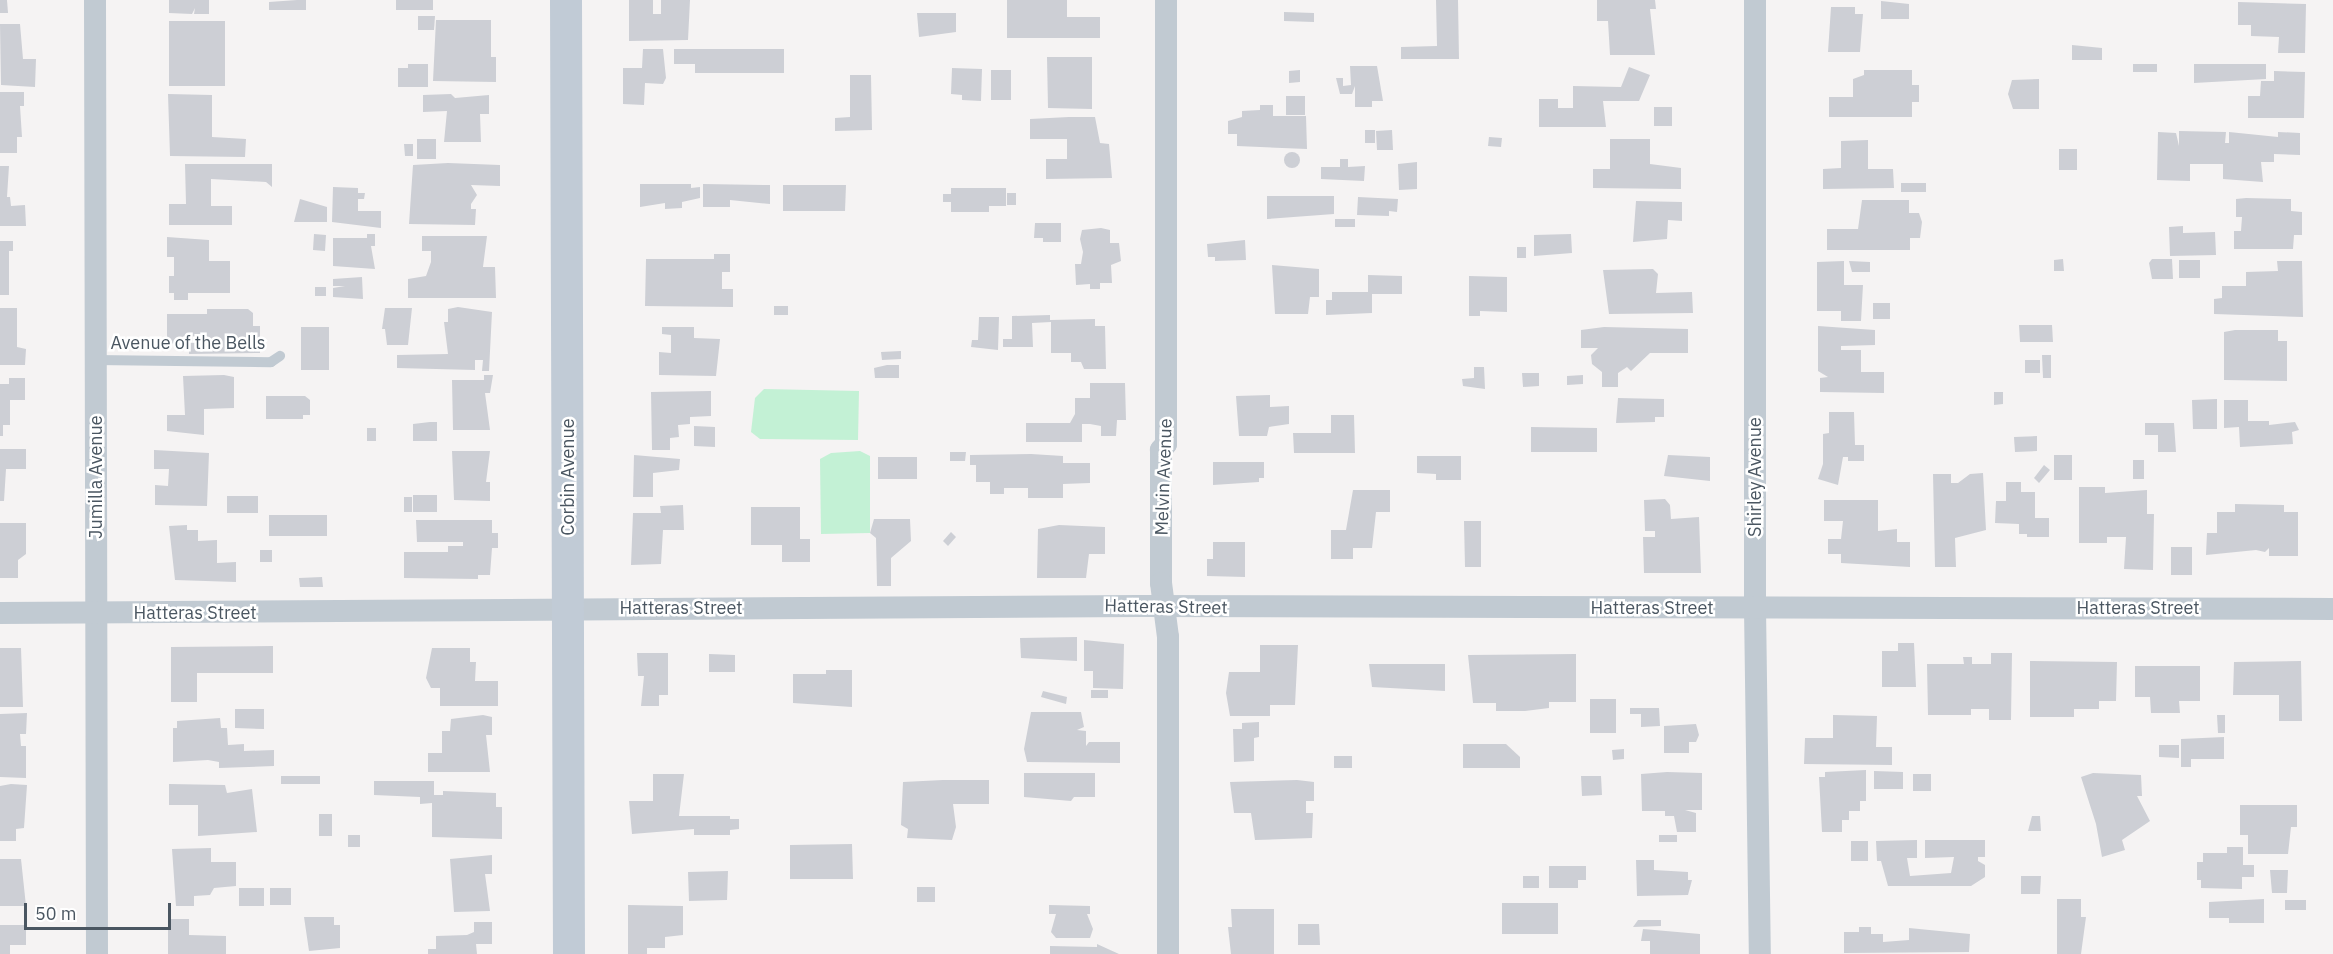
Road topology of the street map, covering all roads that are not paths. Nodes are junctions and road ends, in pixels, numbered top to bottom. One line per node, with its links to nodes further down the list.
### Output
1 (94, 0): 6 (street, Jumilla Avenue)
2 (566, 0): 9 (main road, Corbin Avenue)
3 (1166, 0): 7 (street, Melvin Avenue)
4 (1755, 0): 8 (street, Shirley Avenue)
5 (280, 356): 6 (lane, Avenue of the Bells)
6 (96, 360): 12 (street, Jumilla Avenue)
7 (1164, 607): 8 (street, Hatteras Street); 9 (street, Hatteras Street); 15 (street, Melvin Avenue)
8 (1755, 608): 10 (street, Hatteras Street); 16 (street, Shirley Avenue)
9 (568, 609): 12 (street, Hatteras Street); 14 (main road, Corbin Avenue)
10 (2333, 609)
11 (0, 613): 12 (street, Hatteras Street)
12 (96, 613): 13 (street, Jumilla Avenue)
13 (97, 954)
14 (569, 954)
15 (1168, 954)
16 (1760, 954)

